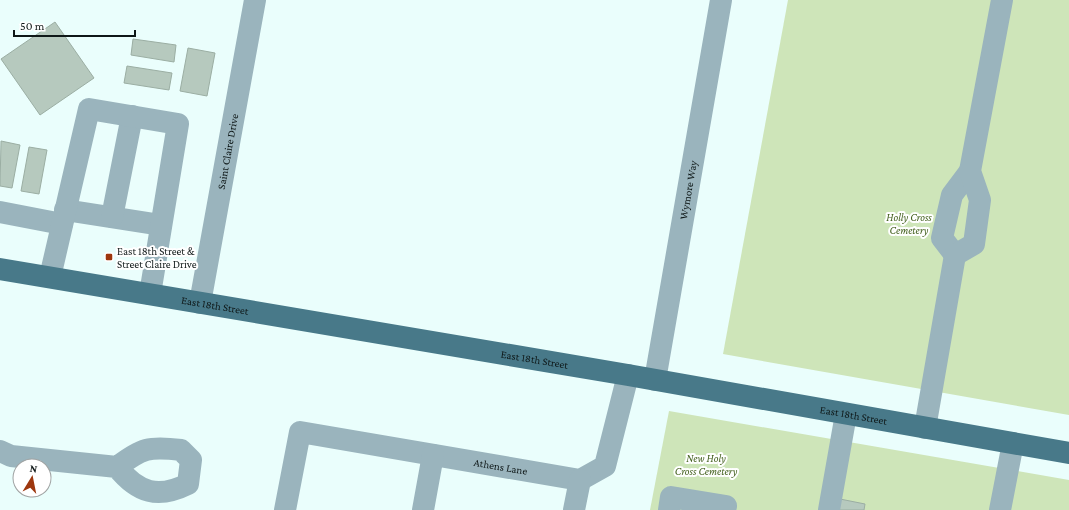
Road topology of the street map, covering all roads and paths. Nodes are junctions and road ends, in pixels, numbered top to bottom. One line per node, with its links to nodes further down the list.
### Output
1 (255, 0): 14 (street, Saint Claire Drive)
2 (721, 0): 16 (street, Wymore Way)
3 (1002, 0): 5 (street)
4 (132, 116): 7 (street); 8 (street); 9 (street)
5 (970, 171): 10 (street); 10 (street)
6 (0, 212): 7 (street)
7 (64, 217): 8 (street); 12 (street)
8 (112, 217): 9 (street)
9 (161, 225): 13 (street)
10 (955, 255): 18 (street)
11 (0, 269): 12 (main road, East 18th Street)
12 (50, 277): 13 (main road, East 18th Street)
13 (150, 294): 14 (main road, East 18th Street)
14 (200, 303): 15 (main road, East 18th Street)
15 (628, 375): 16 (main road, East 18th Street); 24 (street)
16 (655, 380): 17 (main road, East 18th Street)
17 (846, 414): 18 (main road, East 18th Street); 30 (street)
18 (925, 428): 19 (main road, East 18th Street)
19 (1013, 443): 21 (main road, East 18th Street); 31 (street)
20 (0, 451): 23 (street)
21 (1069, 453)
22 (433, 455): 24 (street, Athens Lane); 25 (street, Athens Lane); 26 (street)
23 (117, 467)
24 (580, 480): 27 (street)
25 (285, 510)
26 (423, 510)
27 (574, 510)
28 (669, 510): 29 (street)
29 (725, 510)
30 (828, 510)
31 (1000, 510)

